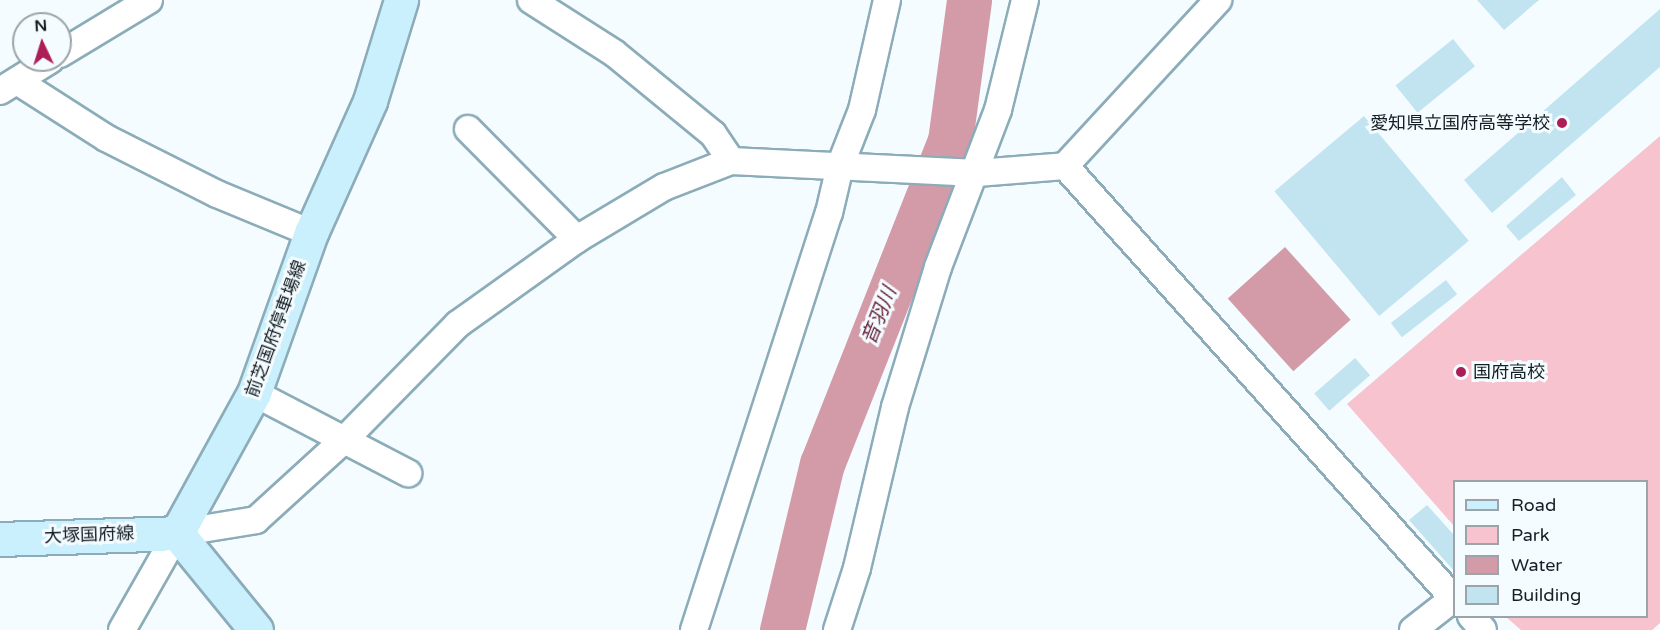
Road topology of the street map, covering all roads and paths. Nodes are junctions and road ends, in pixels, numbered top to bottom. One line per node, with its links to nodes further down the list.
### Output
1 (149, 0): 7 (street)
2 (401, 0): 15 (main road, 前芝国府停車場線)
3 (531, 0): 11 (street)
4 (887, 0): 13 (street)
5 (1025, 0): 14 (street)
6 (1218, 0): 12 (street)
7 (72, 47)
8 (31, 72): 9 (street)
9 (9, 86): 15 (street)
10 (468, 129): 16 (street)
11 (731, 161): 13 (street); 16 (street)
12 (1065, 166): 14 (street); 22 (street)
13 (847, 167): 14 (street); 27 (street)
14 (969, 172): 28 (street)
15 (311, 233): 17 (main road, 前芝国府停車場線)
16 (577, 239): 18 (street)
17 (254, 393): 18 (street); 20 (main road, 前芝国府停車場線)
18 (345, 439): 19 (street); 20 (street)
19 (408, 473)
20 (177, 533): 21 (main road, 大塚国府線); 25 (street); 26 (main road)
21 (0, 539)
22 (1453, 597)
23 (1453, 599): 29 (street)
24 (1473, 618): 30 (street)
25 (122, 630)
26 (256, 630)
27 (694, 630)
28 (837, 630)
29 (1413, 630)
30 (1483, 630)

